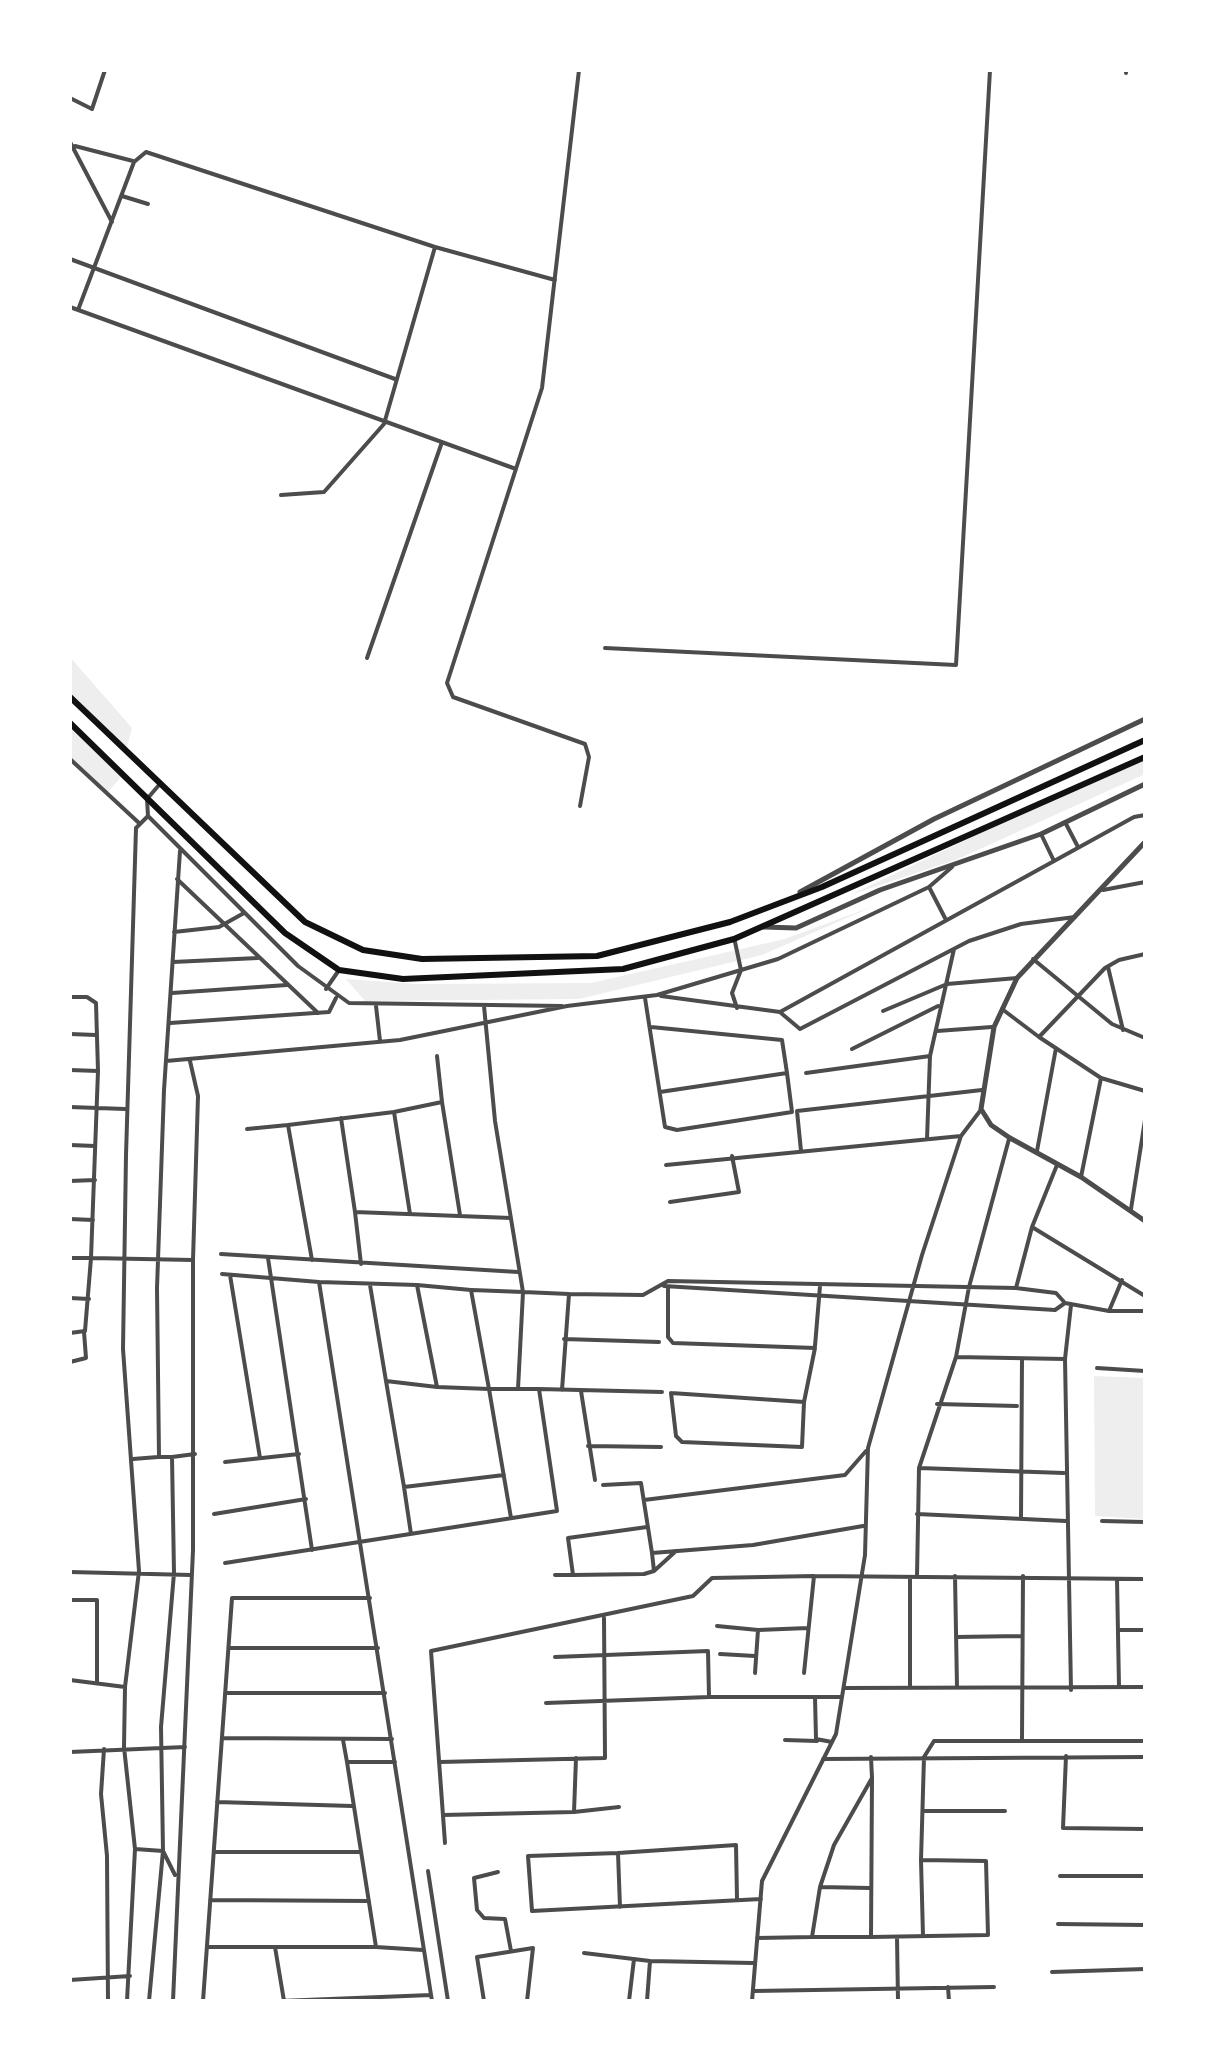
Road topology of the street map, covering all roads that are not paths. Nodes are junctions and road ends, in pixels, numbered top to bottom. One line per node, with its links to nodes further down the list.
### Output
1 (105, 70): 4 (street)
2 (579, 70): 13 (street)
3 (990, 70): 21 (street)
4 (70, 98)
5 (70, 144): 6 (street); 9 (street)
6 (134, 162): 7 (street); 10 (street)
7 (122, 196): 8 (street); 9 (street)
8 (148, 204)
9 (112, 223): 12 (street)
10 (434, 247): 13 (street); 16 (street)
11 (70, 258): 12 (street)
12 (96, 268): 15 (street); 16 (street)
13 (555, 280): 19 (street)
14 (70, 307): 15 (street)
15 (78, 310): 17 (street)
16 (395, 379): 17 (street)
17 (384, 424): 18 (street); 20 (street)
18 (442, 442): 19 (street); 22 (street)
19 (516, 469): 32 (street)
20 (280, 495)
21 (605, 648)
22 (367, 658)
23 (70, 696): 29 (main road)
24 (1145, 719): 47 (street)
25 (70, 722): 31 (main road)
26 (1145, 740): 47 (main road)
27 (1145, 756): 52 (main road)
28 (70, 759): 36 (street)
29 (158, 784): 31 (street); 47 (main road)
30 (1145, 784): 35 (street)
31 (147, 800): 34 (street); 61 (main road)
32 (580, 806)
33 (1145, 815): 39 (street)
34 (148, 816): 36 (street); 40 (street)
35 (1065, 822): 37 (street); 39 (street)
36 (139, 823): 111 (street)
37 (1041, 834): 41 (street); 42 (street)
38 (1145, 842): 46 (street)
39 (1078, 847): 41 (street)
40 (180, 851): 43 (street); 48 (street)
41 (1054, 861): 50 (street)
42 (953, 866): 45 (street); 52 (street)
43 (177, 879): 51 (street); 53 (street)
44 (1145, 882): 46 (street)
45 (930, 887): 50 (street); 62 (street)
46 (1103, 890): 49 (street)
47 (800, 892)
48 (244, 913): 51 (street); 66 (street)
49 (1075, 917): 55 (street); 58 (street)
50 (946, 920): 80 (street)
51 (225, 925): 53 (street); 57 (street)
52 (764, 927): 54 (main road)
53 (174, 932): 59 (street)
54 (734, 939): 61 (main road); 62 (street)
55 (954, 949): 64 (street); 80 (street)
56 (1145, 954): 60 (street)
57 (258, 958): 59 (street); 65 (street)
58 (1033, 959): 63 (street); 69 (street)
59 (173, 962): 67 (street)
60 (1108, 966): 69 (street); 87 (street)
61 (339, 970): 66 (street)
62 (742, 970): 68 (street); 77 (street)
63 (1017, 978): 64 (street); 78 (street)
64 (946, 984): 73 (street); 79 (street)
65 (288, 985): 67 (street); 81 (street)
66 (326, 989): 71 (street)
67 (172, 993): 82 (street)
68 (656, 995): 72 (street); 77 (street)
69 (1076, 996): 87 (street); 90 (street)
70 (70, 997): 89 (street)
71 (336, 997): 74 (street); 81 (street)
72 (645, 998): 76 (street); 84 (street)
73 (940, 1005): 86 (street); 94 (street)
74 (376, 1006): 75 (street); 92 (street)
75 (484, 1006): 76 (street); 83 (street)
76 (566, 1006): 83 (street)
77 (736, 1008): 80 (street)
78 (1002, 1009): 85 (street); 90 (street)
79 (883, 1011)
80 (780, 1012)
81 (318, 1014): 82 (street)
82 (170, 1023): 98 (street)
83 (486, 1025): 92 (street); 136 (street)
84 (651, 1027): 101 (street); 106 (street)
85 (994, 1027): 86 (street); 104 (street)
86 (937, 1031): 96 (street)
87 (1124, 1031): 91 (street)
88 (70, 1034): 89 (street)
89 (96, 1035): 100 (street)
90 (1039, 1036): 93 (street)
91 (1145, 1038)
92 (380, 1042): 97 (street)
93 (1056, 1048): 103 (street); 124 (street)
94 (852, 1049)
95 (437, 1056): 108 (street)
96 (930, 1056): 102 (street); 107 (street)
97 (190, 1059): 98 (street); 146 (street)
98 (166, 1061): 145 (street)
99 (70, 1070): 100 (street)
100 (98, 1071): 110 (street)
101 (787, 1073): 106 (street); 106 (street)
102 (806, 1073)
103 (1101, 1078): 105 (street); 128 (street)
104 (982, 1090): 107 (street); 112 (street)
105 (1145, 1091)
106 (660, 1092)
107 (928, 1096): 120 (street); 123 (street)
108 (442, 1102): 113 (street); 135 (street)
109 (70, 1108): 110 (street)
110 (98, 1108): 111 (street); 122 (street)
111 (127, 1109): 148 (street)
112 (981, 1109): 118 (street); 119 (street)
113 (394, 1112): 114 (street); 134 (street)
114 (341, 1118): 116 (street); 132 (street)
115 (1145, 1120): 133 (street)
116 (288, 1124): 117 (street); 147 (street)
117 (246, 1129)
118 (961, 1136): 120 (street); 161 (street)
119 (1010, 1138): 124 (street); 160 (street)
120 (927, 1139): 123 (street)
121 (70, 1145): 122 (street)
122 (97, 1146): 129 (street)
123 (802, 1152): 125 (street)
124 (1036, 1153): 127 (street)
125 (732, 1156): 126 (street); 131 (street)
126 (666, 1165)
127 (1057, 1165): 128 (street); 140 (street)
128 (1080, 1176): 133 (street)
129 (96, 1180): 130 (street); 138 (street)
130 (70, 1181)
131 (670, 1202)
132 (355, 1212): 134 (street); 149 (street)
133 (1130, 1212): 139 (street)
134 (410, 1214): 135 (street)
135 (460, 1216): 136 (street)
136 (511, 1218): 150 (street)
137 (70, 1220): 138 (street)
138 (93, 1220): 144 (street)
139 (1145, 1222)
140 (1032, 1226): 154 (street); 162 (street)
141 (221, 1254): 142 (street)
142 (268, 1257): 147 (street); 153 (street)
143 (70, 1258): 144 (street)
144 (91, 1258): 148 (street); 170 (street)
145 (158, 1260): 146 (street); 148 (street); 204 (street)
146 (194, 1260): 202 (street)
147 (312, 1260): 149 (street)
148 (124, 1261): 207 (street)
149 (361, 1264): 150 (street)
150 (518, 1272): 165 (street)
151 (222, 1274): 152 (street)
152 (230, 1275): 153 (street); 206 (street)
153 (271, 1278): 155 (street); 203 (street)
154 (1122, 1280): 167 (street); 175 (street)
155 (319, 1282): 156 (street); 228 (street)
156 (370, 1285): 158 (street); 188 (street)
157 (667, 1285): 159 (street); 166 (street); 168 (street); 181 (street)
158 (418, 1286): 164 (street); 189 (street)
159 (820, 1286): 163 (street); 168 (street)
160 (968, 1286): 161 (street); 162 (street); 174 (street)
161 (913, 1288): 163 (street); 172 (street)
162 (1016, 1288): 173 (street)
163 (880, 1289): 171 (street)
164 (472, 1290): 165 (street); 190 (street)
165 (523, 1292): 166 (street); 192 (street)
166 (569, 1294): 179 (street)
167 (1144, 1295)
168 (818, 1296): 171 (street); 181 (street)
169 (70, 1298): 170 (street)
170 (88, 1298): 177 (street)
171 (878, 1300): 172 (street)
172 (910, 1302): 174 (street); 201 (street)
173 (1068, 1303): 174 (street); 175 (street); 184 (street)
174 (966, 1304): 182 (street)
175 (1109, 1311): 176 (street)
176 (1145, 1311)
177 (84, 1332): 178 (street); 185 (street)
178 (70, 1333)
179 (564, 1338): 180 (street); 193 (street)
180 (659, 1342)
181 (815, 1348): 196 (street)
182 (956, 1357): 183 (street); 197 (street)
183 (1022, 1359): 184 (street); 198 (street)
184 (1064, 1360): 212 (street)
185 (70, 1362)
186 (1097, 1368): 187 (street)
187 (1145, 1371)
188 (386, 1382): 189 (street); 215 (street)
189 (437, 1387): 190 (street)
190 (490, 1389): 192 (street); 211 (street)
191 (539, 1389): 192 (street); 193 (street); 220 (street)
192 (518, 1390)
193 (562, 1391): 194 (street)
194 (582, 1391): 195 (street); 199 (street)
195 (662, 1392)
196 (804, 1402): 196 (street)
197 (937, 1404): 198 (street); 209 (street)
198 (1019, 1406): 210 (street)
199 (588, 1446): 200 (street); 213 (street)
200 (660, 1447)
201 (868, 1448): 217 (street); 226 (street)
202 (195, 1454): 205 (street); 238 (street)
203 (299, 1454): 206 (street); 216 (street)
204 (158, 1457): 205 (street); 207 (street)
205 (172, 1457): 236 (street)
206 (260, 1458): 208 (street)
207 (133, 1459): 234 (street)
208 (225, 1462)
209 (919, 1468): 210 (street); 219 (street)
210 (1021, 1472): 212 (street); 221 (street)
211 (504, 1474): 215 (street); 220 (street)
212 (1066, 1474): 222 (street)
213 (595, 1480)
214 (604, 1485): 217 (street)
215 (404, 1487): 227 (street)
216 (306, 1499): 218 (street); 229 (street)
217 (644, 1500): 225 (street)
218 (214, 1514)
219 (916, 1514): 221 (street); 242 (street)
220 (511, 1518): 227 (street)
221 (1021, 1519): 222 (street)
222 (1066, 1521): 246 (street)
223 (1102, 1521): 224 (street)
224 (1145, 1522)
225 (648, 1526): 231 (street); 237 (street)
226 (866, 1526): 230 (street); 241 (street)
227 (411, 1534): 228 (street)
228 (362, 1542): 229 (street); 248 (street)
229 (312, 1550): 232 (street)
230 (676, 1551): 231 (street); 233 (street)
231 (652, 1553): 233 (street)
232 (226, 1563)
233 (654, 1570): 237 (street)
234 (139, 1571): 235 (street); 236 (street); 268 (street)
235 (70, 1572)
236 (174, 1573): 238 (street); 291 (street)
237 (572, 1574): 239 (street)
238 (190, 1575): 292 (street)
239 (555, 1575)
240 (814, 1576): 241 (street); 250 (street); 252 (street)
241 (861, 1576): 242 (street); 271 (street)
242 (913, 1576): 243 (street); 272 (street)
243 (955, 1576): 244 (street); 257 (street)
244 (1023, 1576): 246 (street); 256 (street)
245 (1145, 1578): 247 (street)
246 (1067, 1579): 247 (street); 275 (street)
247 (1117, 1579): 254 (street)
248 (370, 1598): 258 (street); 259 (street)
249 (70, 1600): 267 (street)
250 (604, 1618): 261 (street); 304 (street)
251 (717, 1626): 253 (street)
252 (808, 1628): 253 (street); 265 (street)
253 (758, 1630): 262 (street)
254 (1118, 1630): 255 (street); 273 (street)
255 (1145, 1630)
256 (1023, 1636): 257 (street); 274 (street)
257 (956, 1637): 269 (street)
258 (228, 1648): 259 (street); 276 (street)
259 (378, 1648): 277 (street)
260 (720, 1654): 262 (street)
261 (607, 1656): 263 (street); 278 (street); 282 (street)
262 (755, 1656): 264 (street)
263 (555, 1657)
264 (754, 1672)
265 (804, 1673)
266 (70, 1678): 267 (street)
267 (97, 1682): 268 (street)
268 (125, 1686): 293 (street)
269 (957, 1686): 272 (street); 274 (street)
270 (1145, 1687): 273 (street)
271 (844, 1688): 272 (street); 280 (street)
272 (910, 1688)
273 (1119, 1688): 275 (street)
274 (1023, 1690): 275 (street); 288 (street)
275 (1071, 1690)
276 (225, 1693): 277 (street); 283 (street)
277 (384, 1693): 285 (street)
278 (709, 1697): 279 (street); 282 (street)
279 (815, 1697): 280 (street); 287 (street)
280 (843, 1698): 290 (street)
281 (546, 1702): 282 (street)
282 (606, 1703): 300 (street)
283 (222, 1738): 284 (street); 306 (street)
284 (343, 1739): 285 (street); 302 (street)
285 (392, 1739): 303 (street)
286 (785, 1740): 287 (street)
287 (818, 1740): 290 (street)
288 (1022, 1740): 289 (street); 298 (street)
289 (1145, 1740)
290 (832, 1742): 301 (street)
291 (163, 1746): 292 (street); 293 (street); 316 (street)
292 (185, 1746): 323 (street)
293 (124, 1747): 294 (street); 315 (street)
294 (104, 1749): 295 (street); 352 (street)
295 (70, 1752)
296 (1066, 1756): 298 (street); 299 (street); 313 (street)
297 (871, 1757): 298 (street); 301 (street); 305 (street)
298 (924, 1757): 310 (street)
299 (1145, 1757)
300 (576, 1758): 304 (street); 311 (street)
301 (823, 1759): 329 (street)
302 (347, 1762): 303 (street); 307 (street)
303 (395, 1762): 343 (street)
304 (440, 1762): 312 (street)
305 (872, 1778): 326 (street); 327 (street)
306 (217, 1802): 307 (street); 317 (street)
307 (354, 1806): 318 (street)
308 (619, 1807): 311 (street)
309 (1005, 1810): 310 (street)
310 (924, 1811): 320 (street)
311 (574, 1812): 312 (street)
312 (444, 1815): 314 (street)
313 (1145, 1829)
314 (446, 1844)
315 (135, 1850): 316 (street); 351 (street)
316 (163, 1851): 323 (street); 363 (street)
317 (214, 1852): 318 (street); 330 (street)
318 (361, 1852): 331 (street)
319 (618, 1854): 328 (street); 332 (street); 332 (street)
320 (920, 1860): 335 (street); 335 (street)
321 (428, 1871): 367 (street)
322 (498, 1872): 344 (street)
323 (175, 1875): 364 (street)
324 (1060, 1876): 325 (street)
325 (1145, 1876)
326 (820, 1888): 327 (street); 336 (street)
327 (872, 1888): 337 (street)
328 (737, 1899): 329 (street); 332 (street)
329 (761, 1899): 339 (street)
330 (210, 1900): 331 (street); 340 (street)
331 (369, 1900): 342 (street)
332 (620, 1907)
333 (1058, 1924): 334 (street)
334 (1145, 1925)
335 (923, 1936): 338 (street)
336 (812, 1937): 337 (street); 339 (street)
337 (872, 1937): 338 (street)
338 (897, 1937): 356 (street)
339 (757, 1938): 348 (street)
340 (207, 1946): 341 (street); 365 (street)
341 (275, 1947): 342 (street); 366 (street)
342 (376, 1947): 343 (street)
343 (424, 1950): 359 (street)
344 (511, 1951): 368 (street); 369 (street)
345 (584, 1953): 346 (street)
346 (634, 1959): 347 (street); 370 (street)
347 (650, 1960): 348 (street); 371 (street)
348 (754, 1964): 358 (street)
349 (1145, 1969): 350 (street)
350 (1052, 1972)
351 (130, 1976): 352 (street); 362 (street)
352 (107, 1978): 353 (street); 361 (street)
353 (70, 1980)
354 (948, 1987): 355 (street); 356 (street); 375 (street)
355 (994, 1987)
356 (898, 1988): 357 (street); 374 (street)
357 (842, 1990): 358 (street); 373 (street)
358 (753, 1991): 372 (street)
359 (432, 1998): 360 (street)
360 (382, 1999): 366 (street)
361 (108, 2001)
362 (128, 2001)
363 (150, 2001)
364 (173, 2001)
365 (203, 2001)
366 (282, 2001)
367 (448, 2001)
368 (484, 2001)
369 (527, 2001)
370 (629, 2001)
371 (648, 2001)
372 (752, 2001)
373 (842, 2001)
374 (898, 2001)
375 (949, 2001)

